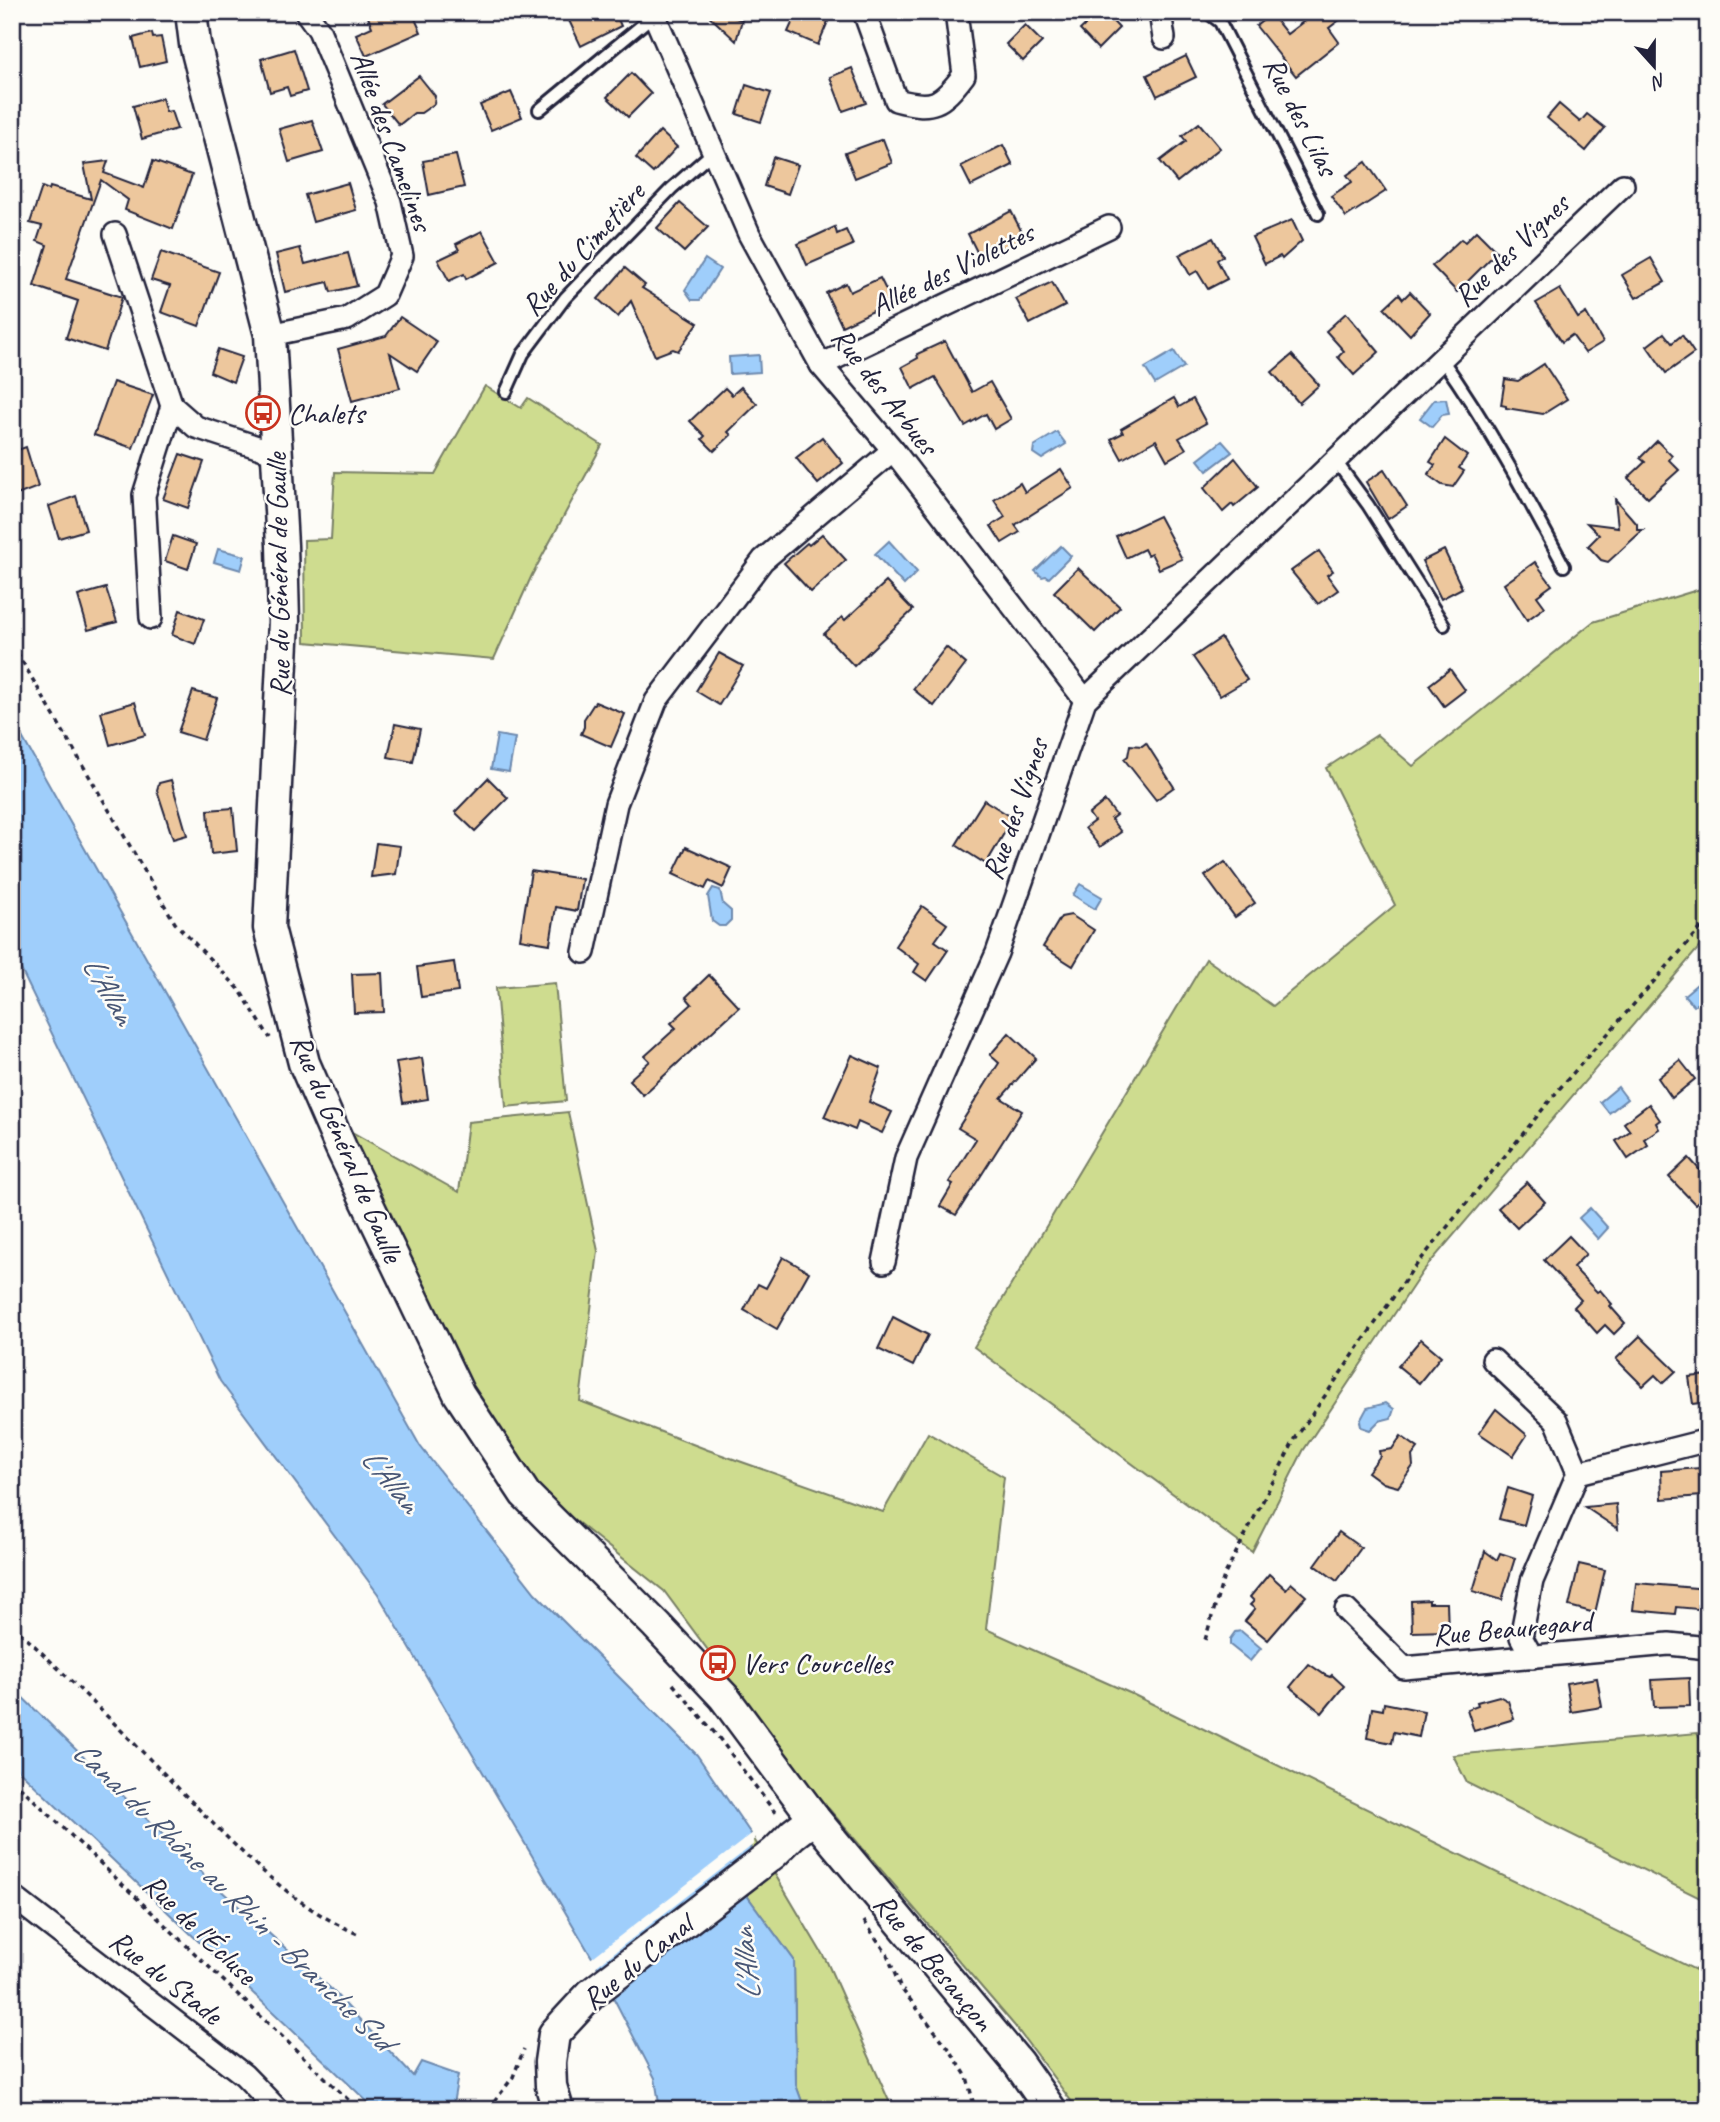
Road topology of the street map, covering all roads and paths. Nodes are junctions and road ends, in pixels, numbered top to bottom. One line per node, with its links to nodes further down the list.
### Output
1 (191, 12): 15 (main road, Rue du Général de Gaulle)
2 (306, 12): 15 (street, Allée des Camelines)
3 (864, 12): 4 (street)
4 (956, 12)
5 (1160, 12): 8 (street)
6 (1207, 12): 12 (lane, Rue des Lilas)
7 (653, 14): 9 (lane); 10 (street, Rue des Arbues)
8 (1164, 38)
9 (539, 110)
10 (713, 152): 17 (street, Rue des Arbues); 18 (lane, Rue du Cimetière)
11 (1623, 185): 16 (street, Rue des Vignes)
12 (1318, 214)
13 (1109, 227): 17 (street, Allée des Violettes)
14 (115, 234): 19 (street)
15 (270, 335): 21 (main road, Rue du Général de Gaulle)
16 (1441, 359): 22 (street, Rue des Vignes); 23 (lane)
17 (821, 365): 20 (street, Rue des Arbues)
18 (506, 393)
19 (172, 406): 21 (street); 24 (street)
20 (893, 450): 26 (street, Rue des Arbues); 28 (street)
21 (276, 453): 39 (main road, Rue du Général de Gaulle)
22 (1335, 460): 25 (lane); 26 (street, Rue des Vignes)
23 (1564, 566)
24 (151, 618)
25 (1444, 625)
26 (1085, 700): 29 (street, Rue des Vignes)
27 (1708, 919): 35 (path)
28 (583, 952)
29 (884, 1262)
30 (1493, 1360): 32 (street)
31 (1708, 1440): 32 (street)
32 (1578, 1473): 37 (street)
33 (1346, 1610): 37 (street, Rue Beauregard)
34 (12, 1625): 42 (path)
35 (1205, 1640)
36 (1708, 1648): 37 (street, Rue Beauregard)
37 (1532, 1657)
38 (12, 1779): 44 (path, Rue de l'Écluse)
39 (814, 1818): 45 (main road, Rue du Canal); 47 (main road, Rue de Besançon)
40 (12, 1896): 43 (street, Rue du Stade)
41 (860, 1917): 46 (path)
42 (358, 1934)
43 (278, 2110)
44 (359, 2110)
45 (558, 2110)
46 (975, 2110)
47 (1051, 2110)

